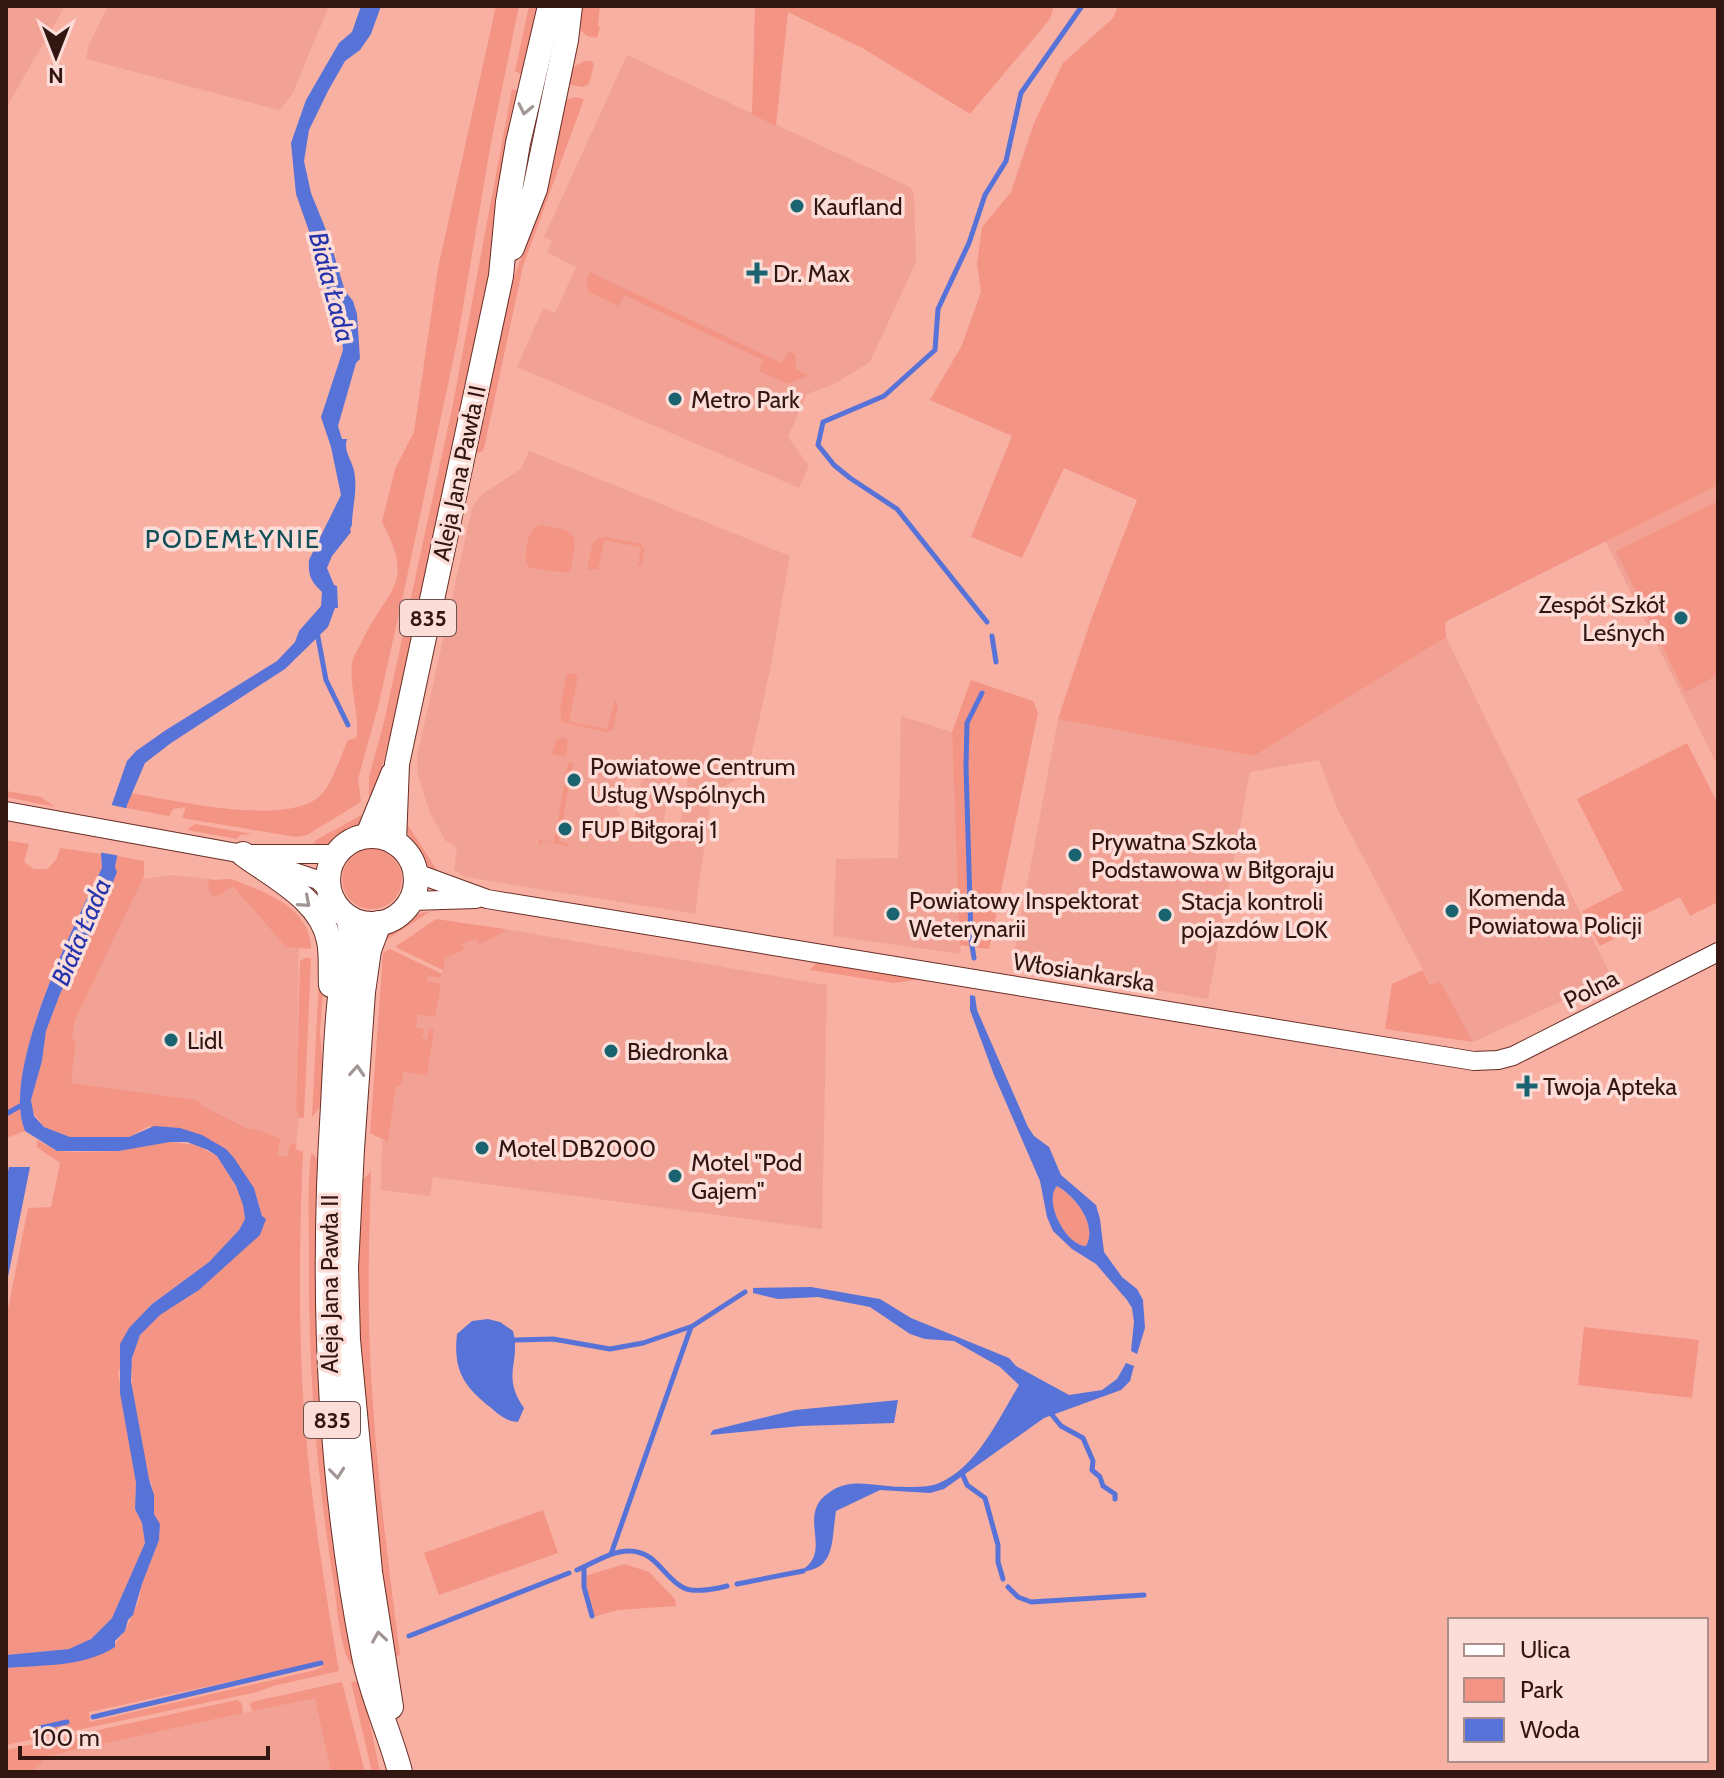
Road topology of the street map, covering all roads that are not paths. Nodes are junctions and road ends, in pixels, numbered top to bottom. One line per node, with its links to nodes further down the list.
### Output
1 (550, 6): 3 (main road, Aleja Jana Pawła II / 835, one-way to 3)
2 (570, 6): 3 (main road, Aleja Jana Pawła II / 835)
3 (501, 276): 4 (main road, Aleja Jana Pawła II / 835)
4 (397, 764): 6 (main road, Aleja Jana Pawła II / 835); 7 (main road, Aleja Jana Pawła II / 835)
5 (6, 811): 8 (street)
6 (368, 835): 7 (main road); 9 (main road)
7 (394, 842): 10 (main road)
8 (243, 854): 9 (street); 11 (street); 17 (main road, one-way to 17)
9 (335, 854): 11 (main road)
10 (416, 873): 12 (street, Włosiankarska); 13 (main road)
11 (329, 890): 14 (main road)
12 (487, 899): 13 (street, Włosiankarska); 18 (street, Włosiankarska)
13 (411, 901): 15 (main road)
14 (348, 917): 15 (main road); 17 (main road, Aleja Jana Pawła II / 835)
15 (379, 923): 19 (main road, Aleja Jana Pawła II / 835, one-way to 15)
16 (1718, 952): 18 (street, Polna)
17 (338, 1013): 19 (main road, Aleja Jana Pawła II / 835, one-way to 19)
18 (1483, 1062)
19 (392, 1742): 20 (main road, Aleja Jana Pawła II / 835)
20 (400, 1772)

